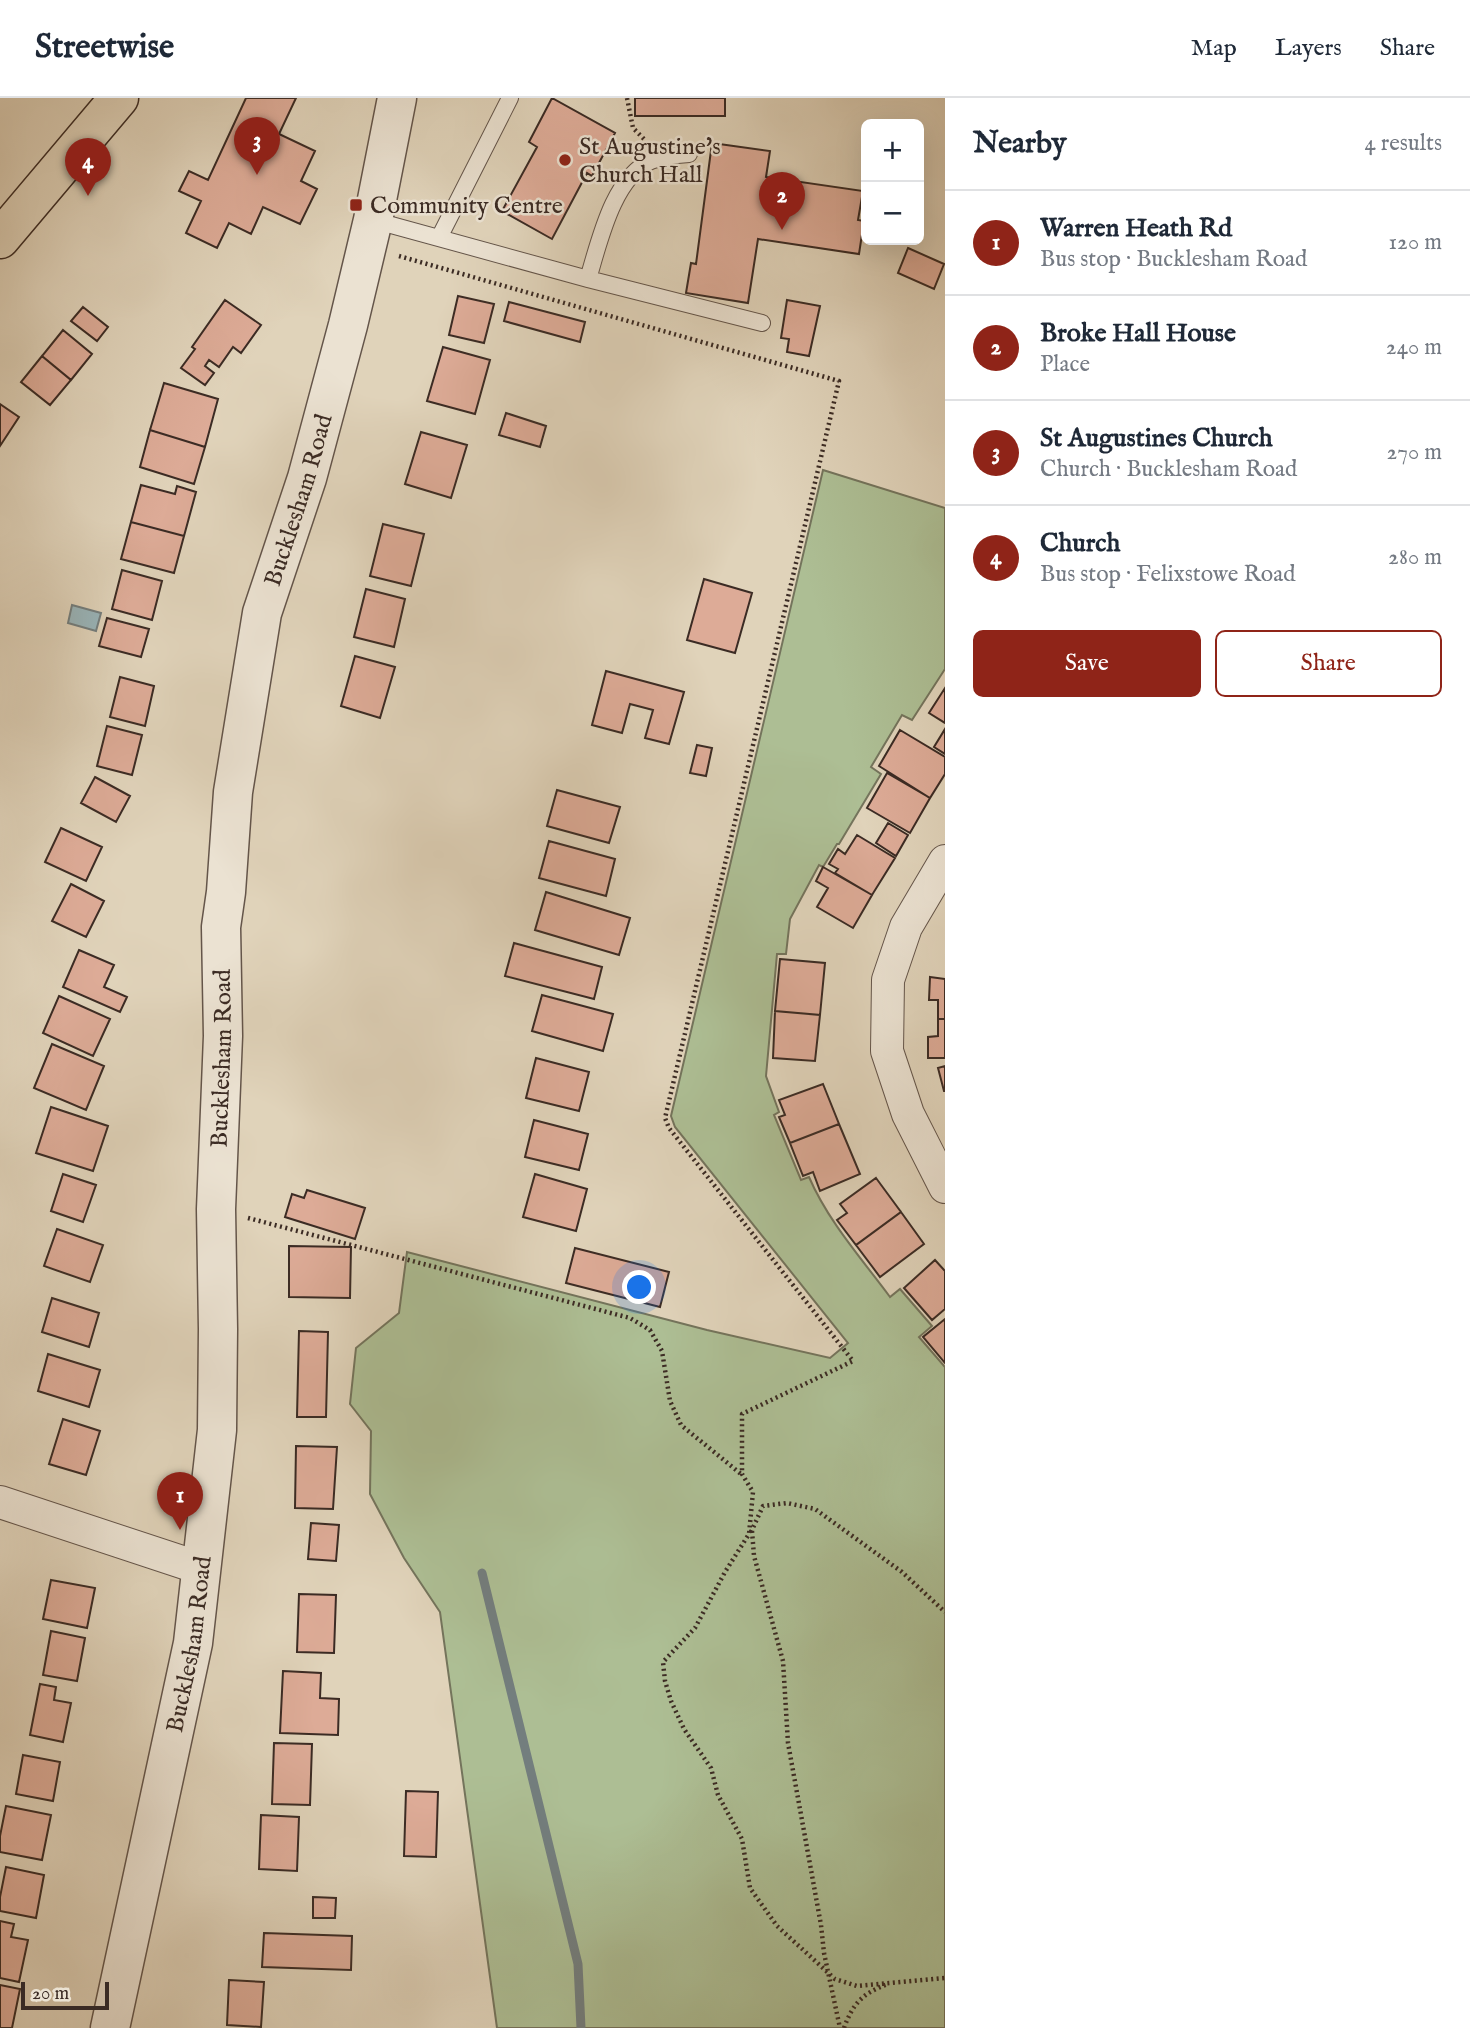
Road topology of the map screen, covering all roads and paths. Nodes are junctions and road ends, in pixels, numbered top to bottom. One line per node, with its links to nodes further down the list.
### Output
1 (119, 98): 9 (main road)
2 (397, 98): 7 (street, Bucklesham Road)
3 (510, 98): 8 (lane)
4 (627, 98): 6 (path)
5 (689, 154): 6 (lane)
6 (649, 162): 11 (lane)
7 (373, 219): 8 (lane); 15 (street, Bucklesham Road)
8 (440, 236): 11 (lane)
9 (0, 239)
10 (392, 253): 16 (path)
11 (588, 279): 12 (lane)
12 (762, 323)
13 (945, 861): 14 (street)
14 (945, 1186)
15 (216, 1209): 16 (path); 19 (street, Bucklesham Road)
16 (742, 1474): 18 (path)
17 (0, 1502): 19 (street)
18 (751, 1532): 20 (path); 21 (path); 21 (path)
19 (203, 1569): 24 (street, Bucklesham Road)
20 (945, 1612)
21 (828, 1973): 23 (path); 25 (path)
22 (945, 1978): 23 (path)
23 (895, 1981): 25 (path)
24 (110, 2028)
25 (842, 2028)

